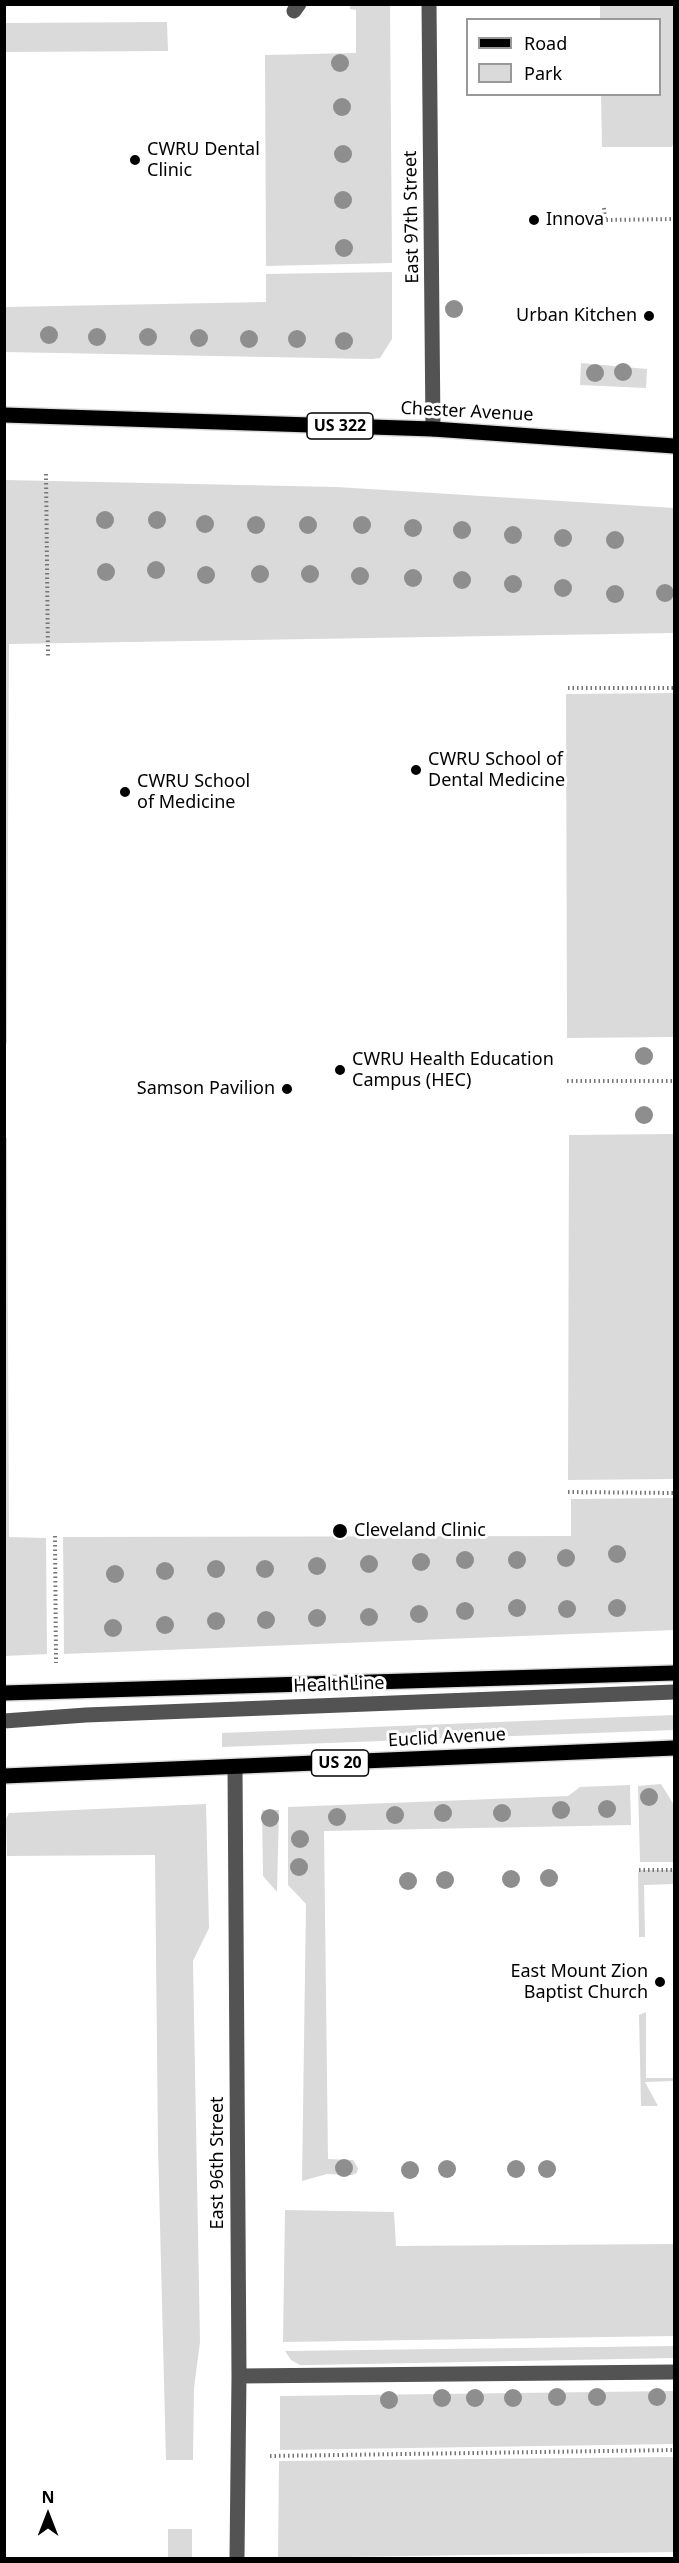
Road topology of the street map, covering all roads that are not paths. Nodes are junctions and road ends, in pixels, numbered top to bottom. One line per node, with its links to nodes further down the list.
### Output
1 (429, 4): 3 (street, East 97th Street)
2 (4, 415): 3 (main road, Chester Avenue / US 322)
3 (433, 429): 4 (main road, Chester Avenue / US 322)
4 (675, 446)
5 (675, 1673): 7 (main road)
6 (675, 1692): 8 (street, HealthLine)
7 (4, 1693)
8 (4, 1721)
9 (675, 1748): 10 (main road, Euclid Avenue / US 20)
10 (235, 1767): 11 (main road, Euclid Avenue / US 20); 13 (street, East 96th Street)
11 (4, 1776)
12 (675, 2372): 13 (street)
13 (239, 2376): 14 (street, East 96th Street)
14 (237, 2559)

